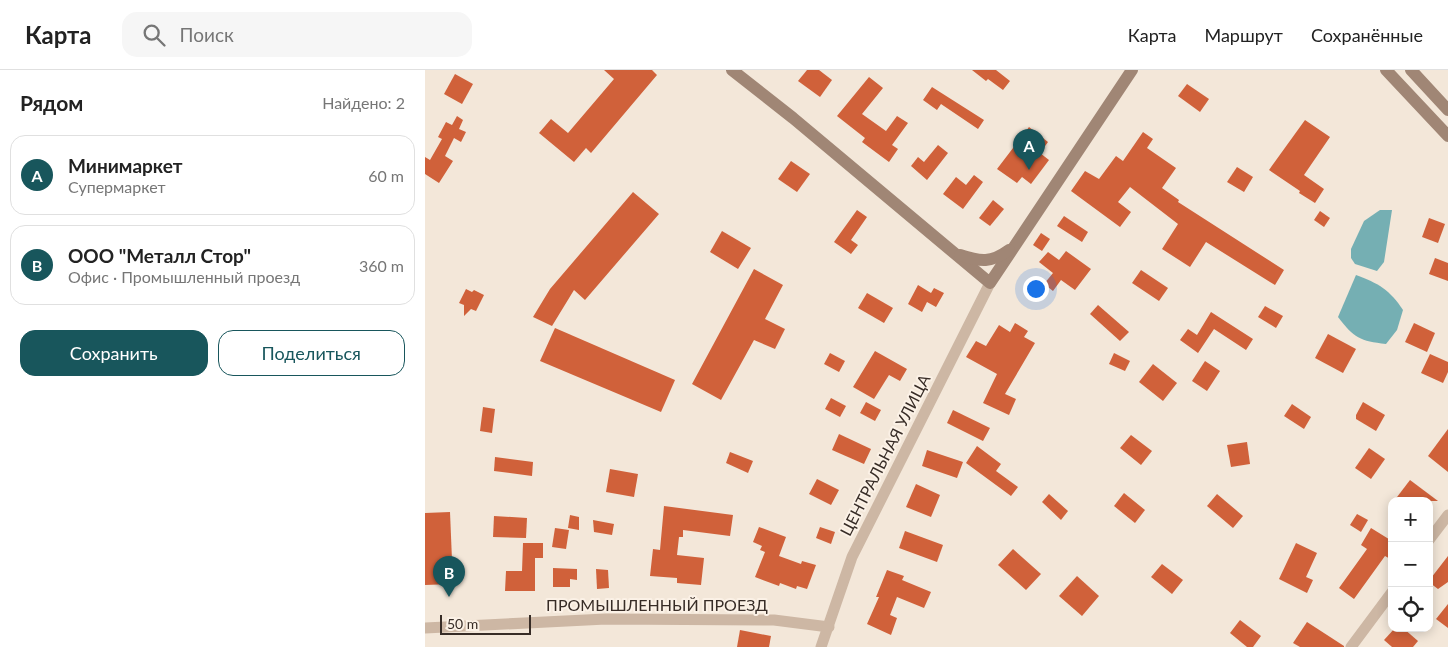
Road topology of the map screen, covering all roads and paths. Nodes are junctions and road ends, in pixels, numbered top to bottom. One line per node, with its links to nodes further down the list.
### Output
1 (732, 70): 8 (street)
2 (1132, 70): 7 (street)
3 (1386, 70): 6 (street)
4 (1411, 70): 5 (street)
5 (1448, 110)
6 (1448, 136)
7 (1015, 247): 8 (street); 9 (street)
8 (953, 252): 9 (street)
9 (990, 282): 13 (street, ЦЕНТРАЛЬНАЯ УЛИЦА)
10 (1448, 515): 11 (street)
11 (1433, 535)
12 (1388, 597): 16 (street)
13 (829, 627): 14 (street, ПРОМЫШЛЕННЫЙ ПРОЕЗД); 15 (street, ЦЕНТРАЛЬНАЯ УЛИЦА)
14 (425, 628)
15 (821, 647)
16 (1351, 647)

